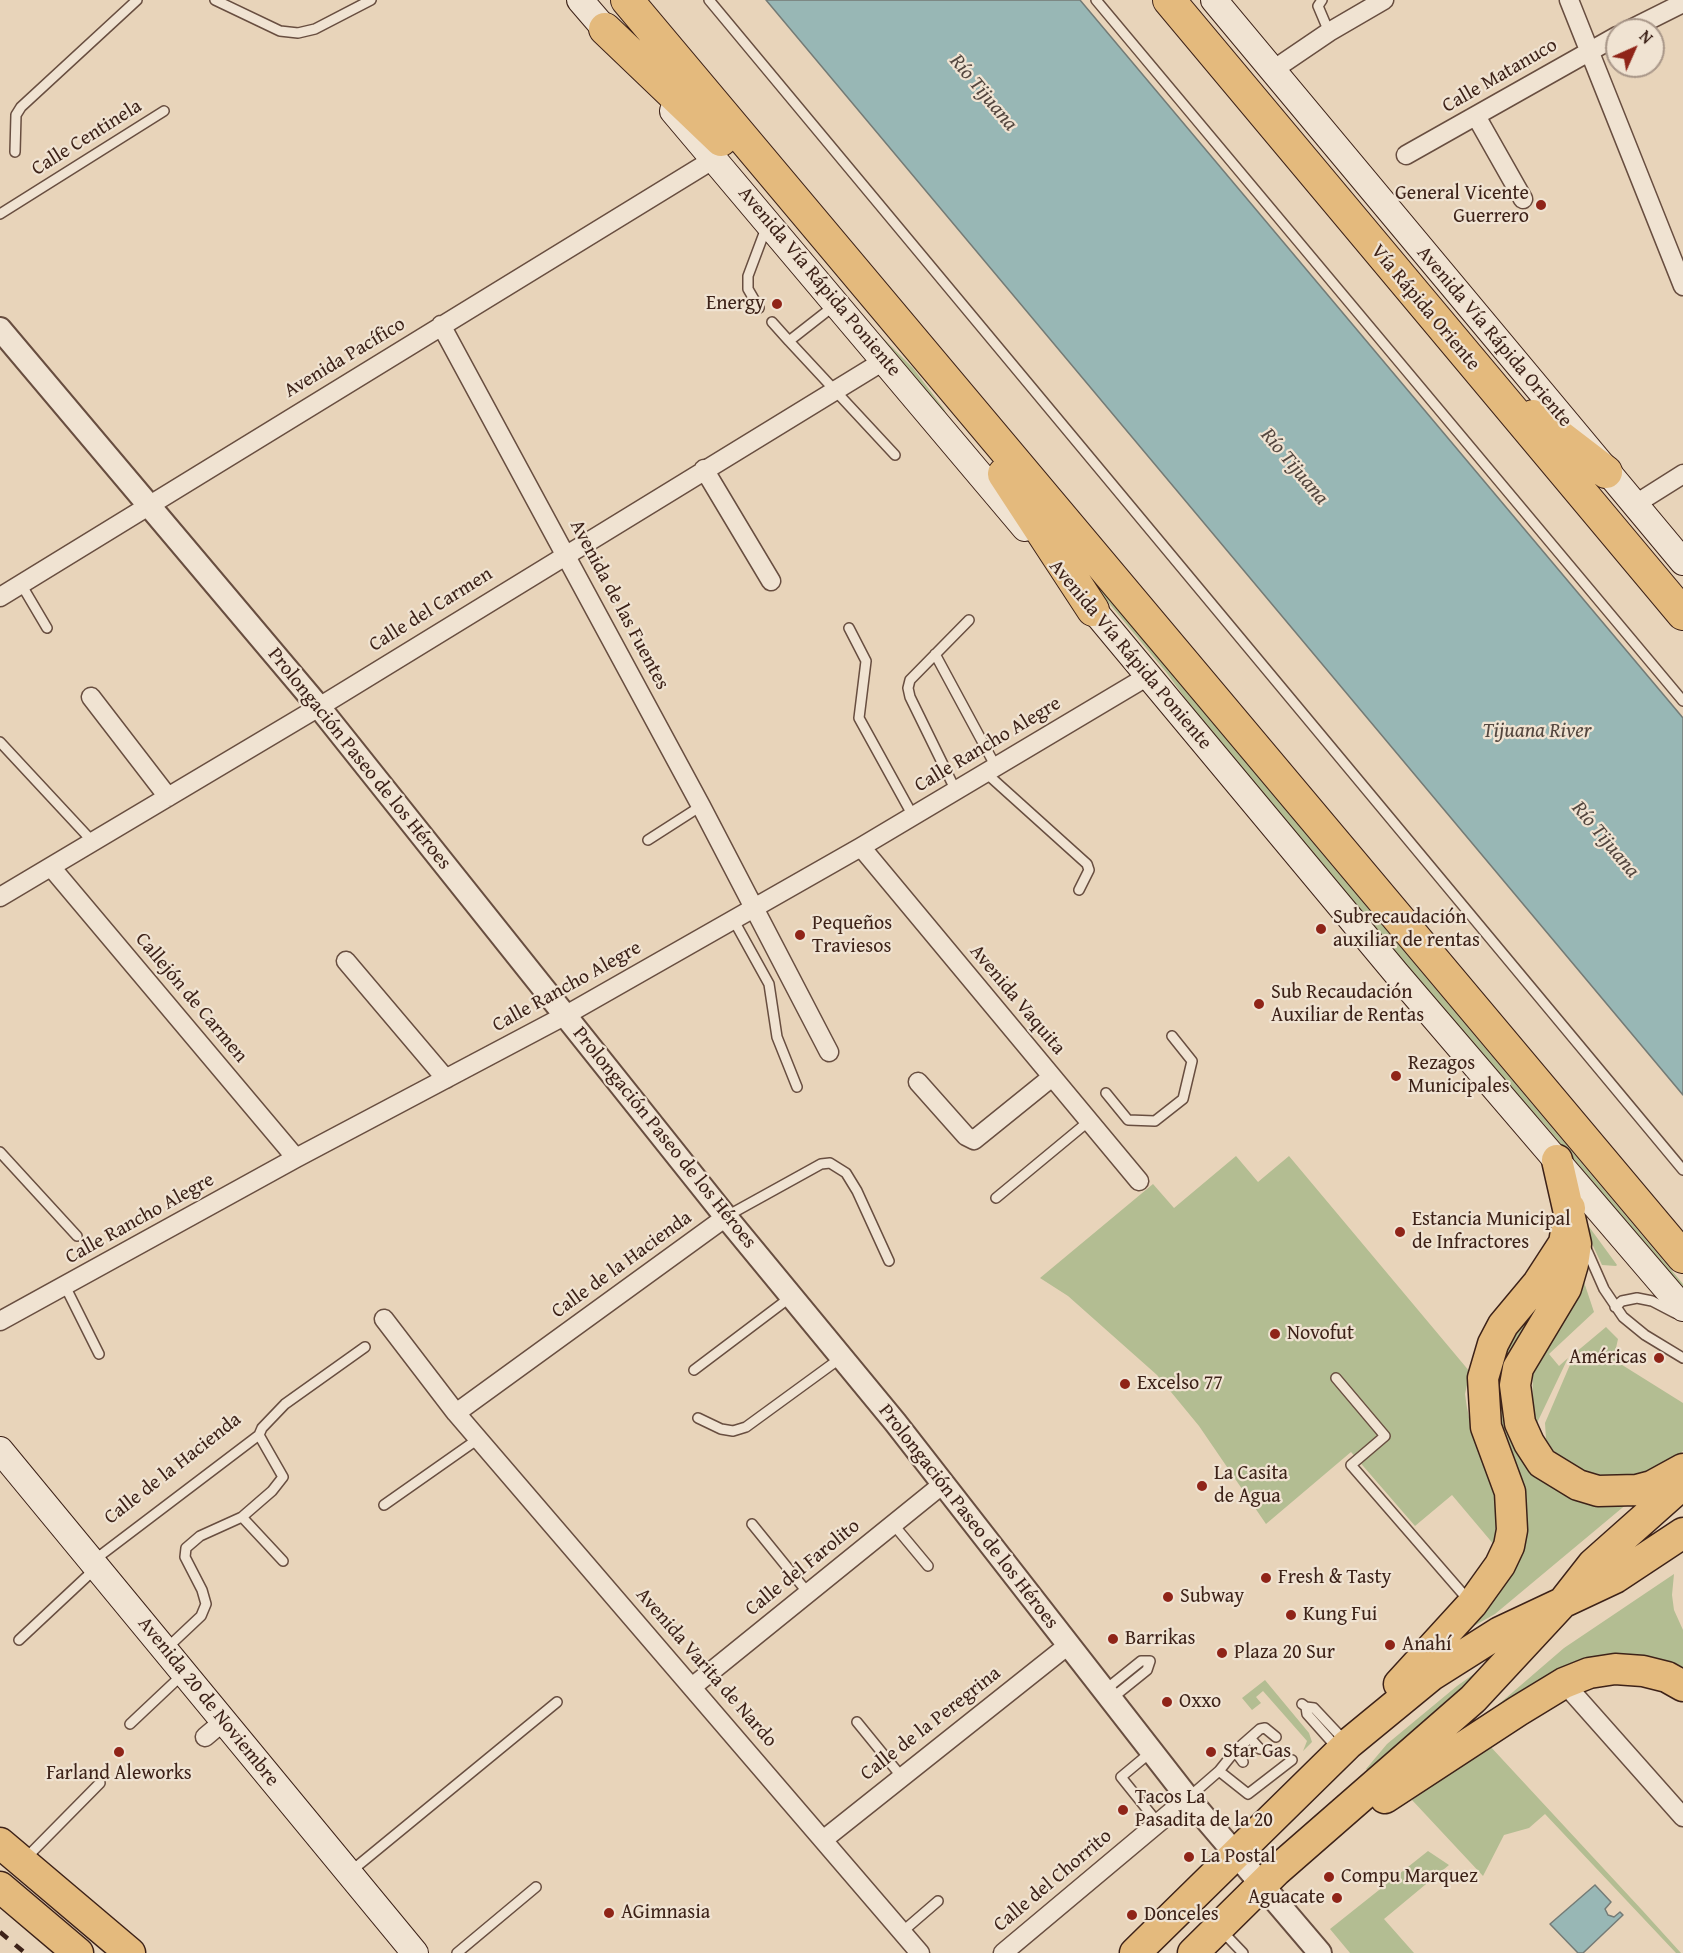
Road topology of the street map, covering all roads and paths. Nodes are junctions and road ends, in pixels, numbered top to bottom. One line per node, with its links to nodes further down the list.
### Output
1 (137, 0): 22 (lane)
2 (215, 0): 3 (lane)
3 (371, 0)
4 (580, 0): 15 (main road, Avenida Vía Rápida Poniente)
5 (627, 0): 28 (highway, Avenida Vía Rápida Poniente)
6 (709, 0): 88 (lane)
7 (1096, 0): 59 (lane)
8 (1169, 0): 38 (highway, Vía Rápida Oriente)
9 (1214, 0): 19 (main road, Avenida Vía Rápida Oriente)
10 (1322, 0): 16 (lane)
11 (1384, 0): 16 (street)
12 (1569, 0): 18 (street)
13 (1683, 3): 14 (street)
14 (1653, 18)
15 (605, 29): 24 (main road, Avenida Vía Rápida Poniente); 28 (highway)
16 (1329, 32): 19 (street)
17 (1605, 42): 18 (street, Calle Matanuco)
18 (1589, 50): 21 (street, Calle Matanuco); 29 (street)
19 (1273, 70): 42 (main road, Avenida Vía Rápida Oriente)
20 (164, 111): 26 (lane, Calle Centinela)
21 (1476, 116): 23 (street, Calle Matanuco); 25 (street)
22 (15, 152)
23 (1406, 155)
24 (714, 159): 27 (main road, Avenida Vía Rápida Poniente); 33 (street, Avenida Pacífico)
25 (1523, 199)
26 (0, 214)
27 (768, 222): 30 (main road, Avenida Vía Rápida Poniente); 31 (lane)
28 (842, 255): 36 (highway, Avenida Vía Rápida Poniente)
29 (1682, 279)
30 (837, 304): 35 (lane); 37 (main road, Avenida Vía Rápida Poniente)
31 (759, 308)
32 (772, 322): 35 (lane)
33 (441, 325): 44 (street, Avenida Pacífico); 46 (street, Avenida de las Fuentes)
34 (0, 329): 44 (street, Prolongación Paseo de los Héroes)
35 (789, 341): 39 (lane)
36 (920, 348): 51 (highway); 94 (highway, Avenida Vía Rápida Poniente)
37 (885, 360): 39 (street, Calle del Carmen); 51 (main road, Avenida Vía Rápida Poniente)
38 (1485, 379): 42 (highway); 52 (highway, Vía Rápida Oriente)
39 (835, 390): 40 (lane); 41 (street, Calle del Carmen)
40 (895, 455)
41 (704, 469): 46 (street, Calle del Carmen); 48 (street)
42 (1606, 472): 45 (main road, Avenida Vía Rápida Oriente)
43 (1683, 474): 45 (street)
44 (149, 504): 49 (street, Avenida Pacífico); 60 (street, Prolongación Paseo de los Héroes)
45 (1634, 505): 47 (main road, Avenida Vía Rápida Oriente)
46 (566, 553): 60 (street, Calle del Carmen); 65 (street, Avenida de las Fuentes)
47 (1683, 562)
48 (771, 581)
49 (21, 584): 50 (street, Avenida Pacífico); 54 (lane)
50 (0, 597)
51 (1093, 610): 57 (main road, Avenida Vía Rápida Poniente)
52 (1683, 614)
53 (969, 620): 56 (lane)
54 (47, 628)
55 (849, 628): 66 (lane)
56 (935, 654): 62 (lane); 63 (lane)
57 (1148, 676): 62 (street, Calle Rancho Alegre); 87 (main road, Avenida Vía Rápida Poniente)
58 (91, 697): 64 (street)
59 (1683, 701)
60 (319, 707): 64 (street, Calle del Carmen); 76 (street, Prolongación Paseo de los Héroes)
61 (0, 742): 68 (lane)
62 (991, 770): 63 (street, Calle Rancho Alegre); 71 (lane)
63 (955, 789): 66 (street, Calle Rancho Alegre)
64 (168, 797): 68 (street, Calle del Carmen)
65 (701, 806): 67 (lane); 73 (street, Avenida de las Fuentes)
66 (913, 816): 69 (street, Calle Rancho Alegre)
67 (648, 840)
68 (93, 842): 70 (street, Calle del Carmen)
69 (861, 847): 73 (street, Calle Rancho Alegre); 79 (street, Avenida Vaquita)
70 (51, 867): 72 (street, Calle del Carmen); 86 (street, Callejón de Carmen)
71 (1079, 890)
72 (0, 897)
73 (752, 908): 74 (street, Calle Rancho Alegre); 78 (street, Avenida de las Fuentes)
74 (733, 919): 76 (street, Calle Rancho Alegre); 82 (lane)
75 (346, 961): 80 (street)
76 (566, 1015): 80 (street, Calle Rancho Alegre); 92 (street, Prolongación Paseo de los Héroes)
77 (1172, 1036): 83 (lane)
78 (829, 1052)
79 (1052, 1077): 81 (street); 84 (street, Avenida Vaquita)
80 (446, 1079): 86 (street, Calle Rancho Alegre)
81 (918, 1082)
82 (797, 1087)
83 (1106, 1093)
84 (1089, 1121): 89 (street, Avenida Vaquita); 90 (lane)
85 (0, 1152): 93 (lane)
86 (296, 1158): 96 (street, Calle Rancho Alegre)
87 (1557, 1160): 91 (main road); 99 (main road, Avenida Vía Rápida Poniente)
88 (1683, 1170)
89 (1139, 1181)
90 (996, 1198)
91 (1569, 1208): 98 (lane); 114 (main road); 127 (main road)
92 (726, 1217): 95 (lane, Calle de la Hacienda); 97 (street, Prolongación Paseo de los Héroes); 109 (street, Calle de la Hacienda)
93 (77, 1236)
94 (1683, 1257)
95 (889, 1262)
96 (65, 1286): 102 (street, Calle Rancho Alegre); 104 (lane)
97 (792, 1296): 105 (street, Prolongación Paseo de los Héroes); 107 (lane)
98 (1615, 1307): 100 (lane); 106 (lane)
99 (1683, 1308)
100 (1683, 1318)
101 (384, 1319): 109 (street, Avenida Varita de Nardo)
102 (0, 1322)
103 (365, 1347): 111 (lane, Calle de la Hacienda)
104 (99, 1354)
105 (842, 1357): 110 (lane); 115 (street, Prolongación Paseo de los Héroes)
106 (1683, 1358)
107 (694, 1370)
108 (1336, 1378): 127 (lane)
109 (456, 1413): 112 (street, Avenida Varita de Nardo)
110 (698, 1418)
111 (259, 1435): 118 (lane); 123 (lane, Calle de la Hacienda)
112 (478, 1439): 117 (lane); 134 (street, Avenida Varita de Nardo)
113 (6, 1461): 123 (main road, Avenida 20 de Noviembre)
114 (1683, 1469)
115 (943, 1484): 120 (street, Calle del Farolito); 129 (street, Prolongación Paseo de los Héroes)
116 (1683, 1484): 126 (main road)
117 (384, 1505)
118 (242, 1517): 122 (lane); 130 (lane)
119 (752, 1524): 125 (lane)
120 (893, 1524): 124 (lane); 125 (street, Calle del Farolito)
121 (1683, 1533): 126 (main road)
122 (283, 1561)
123 (95, 1564): 128 (lane, Calle de la Hacienda); 130 (main road, Avenida 20 de Noviembre)
124 (928, 1566)
125 (808, 1593): 134 (street, Calle del Farolito)
126 (1564, 1601): 139 (main road); 157 (main road)
127 (1472, 1604): 139 (main road)
128 (19, 1640)
129 (1067, 1646): 135 (street, Prolongación Paseo de los Héroes); 150 (street, Calle de la Peregrina)
130 (165, 1649): 131 (main road, Avenida 20 de Noviembre)
131 (184, 1674): 140 (lane); 160 (main road, Avenida 20 de Noviembre)
132 (1564, 1683): 133 (main road); 153 (street); 157 (main road)
133 (1683, 1686)
134 (692, 1687): 155 (street, Avenida Varita de Nardo)
135 (1106, 1696): 135 (lane); 146 (street, Prolongación Paseo de los Héroes)
136 (556, 1702): 160 (lane)
137 (1304, 1706): 143 (lane)
138 (857, 1722): 150 (lane)
139 (1371, 1723): 143 (main road)
140 (130, 1724)
141 (1276, 1737): 142 (lane)
142 (1250, 1738): 144 (lane); 145 (lane)
143 (1344, 1748): 148 (main road)
144 (1260, 1749)
145 (1235, 1751): 147 (lane); 149 (lane)
146 (1151, 1752): 152 (street, Prolongación Paseo de los Héroes); 154 (lane)
147 (1243, 1762)
148 (1299, 1767): 149 (lane); 158 (main road)
149 (1219, 1771): 152 (lane)
150 (901, 1776): 155 (street, Calle de la Peregrina)
151 (100, 1783): 159 (lane)
152 (1188, 1798): 154 (street, Calle del Chorrito); 158 (street, Prolongación Paseo de los Héroes)
153 (1683, 1817)
154 (1158, 1823): 172 (street, Calle del Chorrito)
155 (824, 1840): 166 (street, Avenida Varita de Nardo)
156 (0, 1842): 159 (main road)
157 (1310, 1842): 161 (main road)
158 (1234, 1854): 161 (street, Prolongación Paseo de los Héroes); 173 (main road)
159 (22, 1862): 168 (main road)
160 (348, 1873): 169 (main road, Avenida 20 de Noviembre)
161 (1261, 1885): 165 (main road); 176 (street, Prolongación Paseo de los Héroes)
162 (0, 1887): 167 (main road)
163 (536, 1887): 170 (lane)
164 (938, 1901): 166 (lane)
165 (1218, 1926): 174 (main road); 175 (lane)
166 (902, 1932): 171 (street, Avenida Varita de Nardo)
167 (78, 1953)
168 (130, 1953)
169 (415, 1953)
170 (457, 1953)
171 (920, 1953)
172 (1003, 1953)
173 (1135, 1953)
174 (1193, 1953)
175 (1243, 1953)
176 (1320, 1953)

